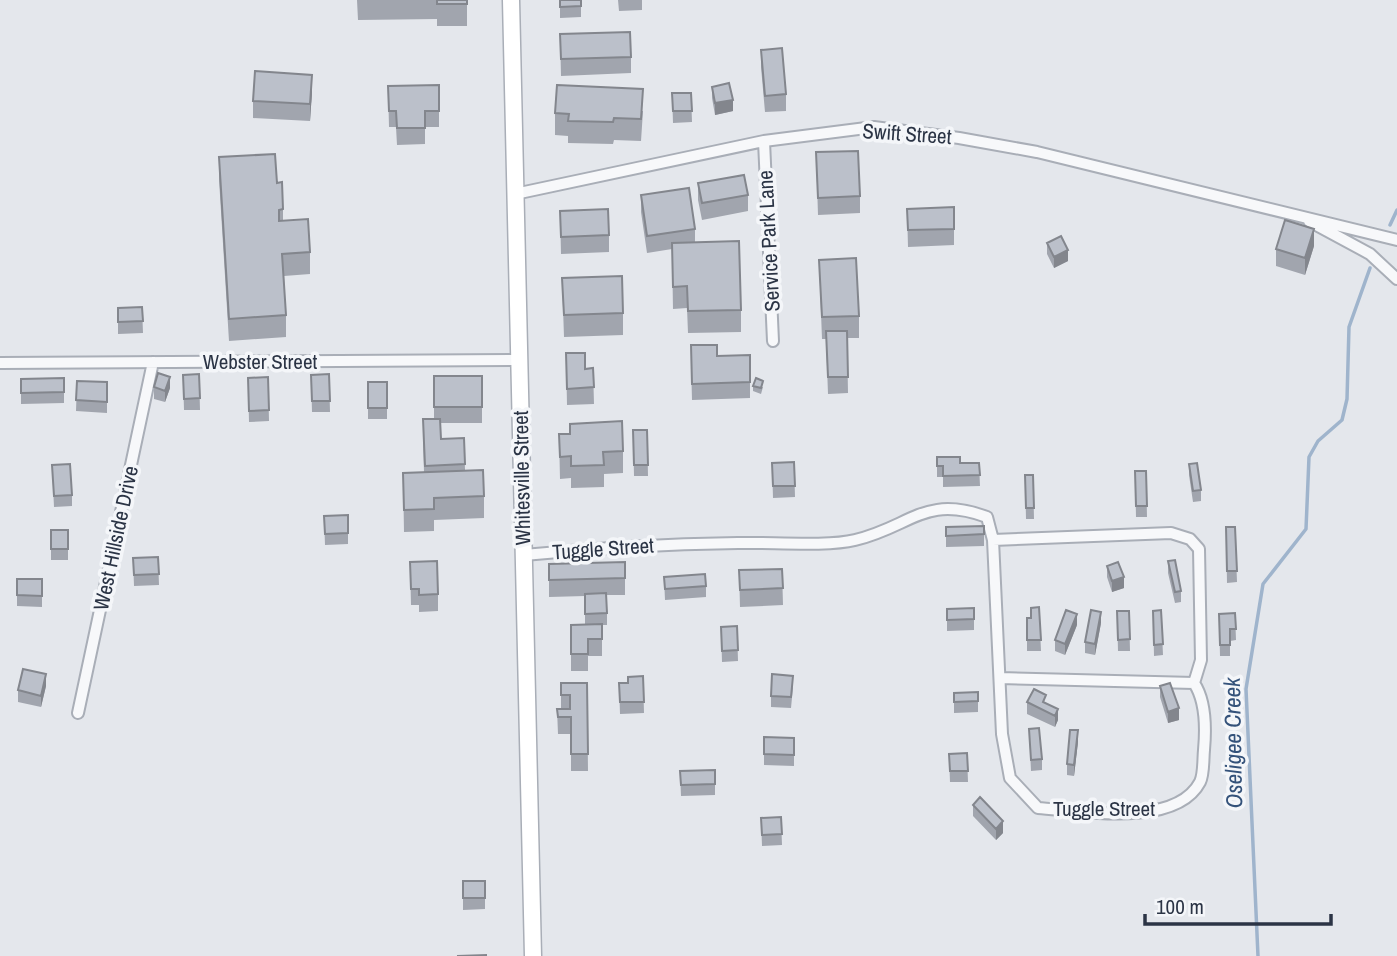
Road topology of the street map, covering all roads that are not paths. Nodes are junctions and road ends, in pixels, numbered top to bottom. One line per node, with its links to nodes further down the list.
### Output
1 (511, 0): 3 (main road, Whitesville Street)
2 (764, 141): 3 (street, Swift Street); 4 (street, Swift Street); 7 (street, Service Park Lane)
3 (515, 194): 8 (main road, Whitesville Street)
4 (1297, 215): 5 (street, Swift Street); 6 (street, Swift Street)
5 (1397, 240)
6 (1397, 279)
7 (773, 341)
8 (519, 360): 9 (street, Webster Street); 12 (main road, Whitesville Street)
9 (153, 362): 10 (street, Webster Street); 15 (street, West Hillside Drive)
10 (0, 363)
11 (993, 540): 12 (street, Tuggle Street); 13 (street, Tuggle Street); 14 (street, Tuggle Street)
12 (524, 555): 16 (main road, Whitesville Street)
13 (1000, 678): 14 (street); 14 (street, Tuggle Street)
14 (1194, 682)
15 (78, 713)
16 (533, 956)

